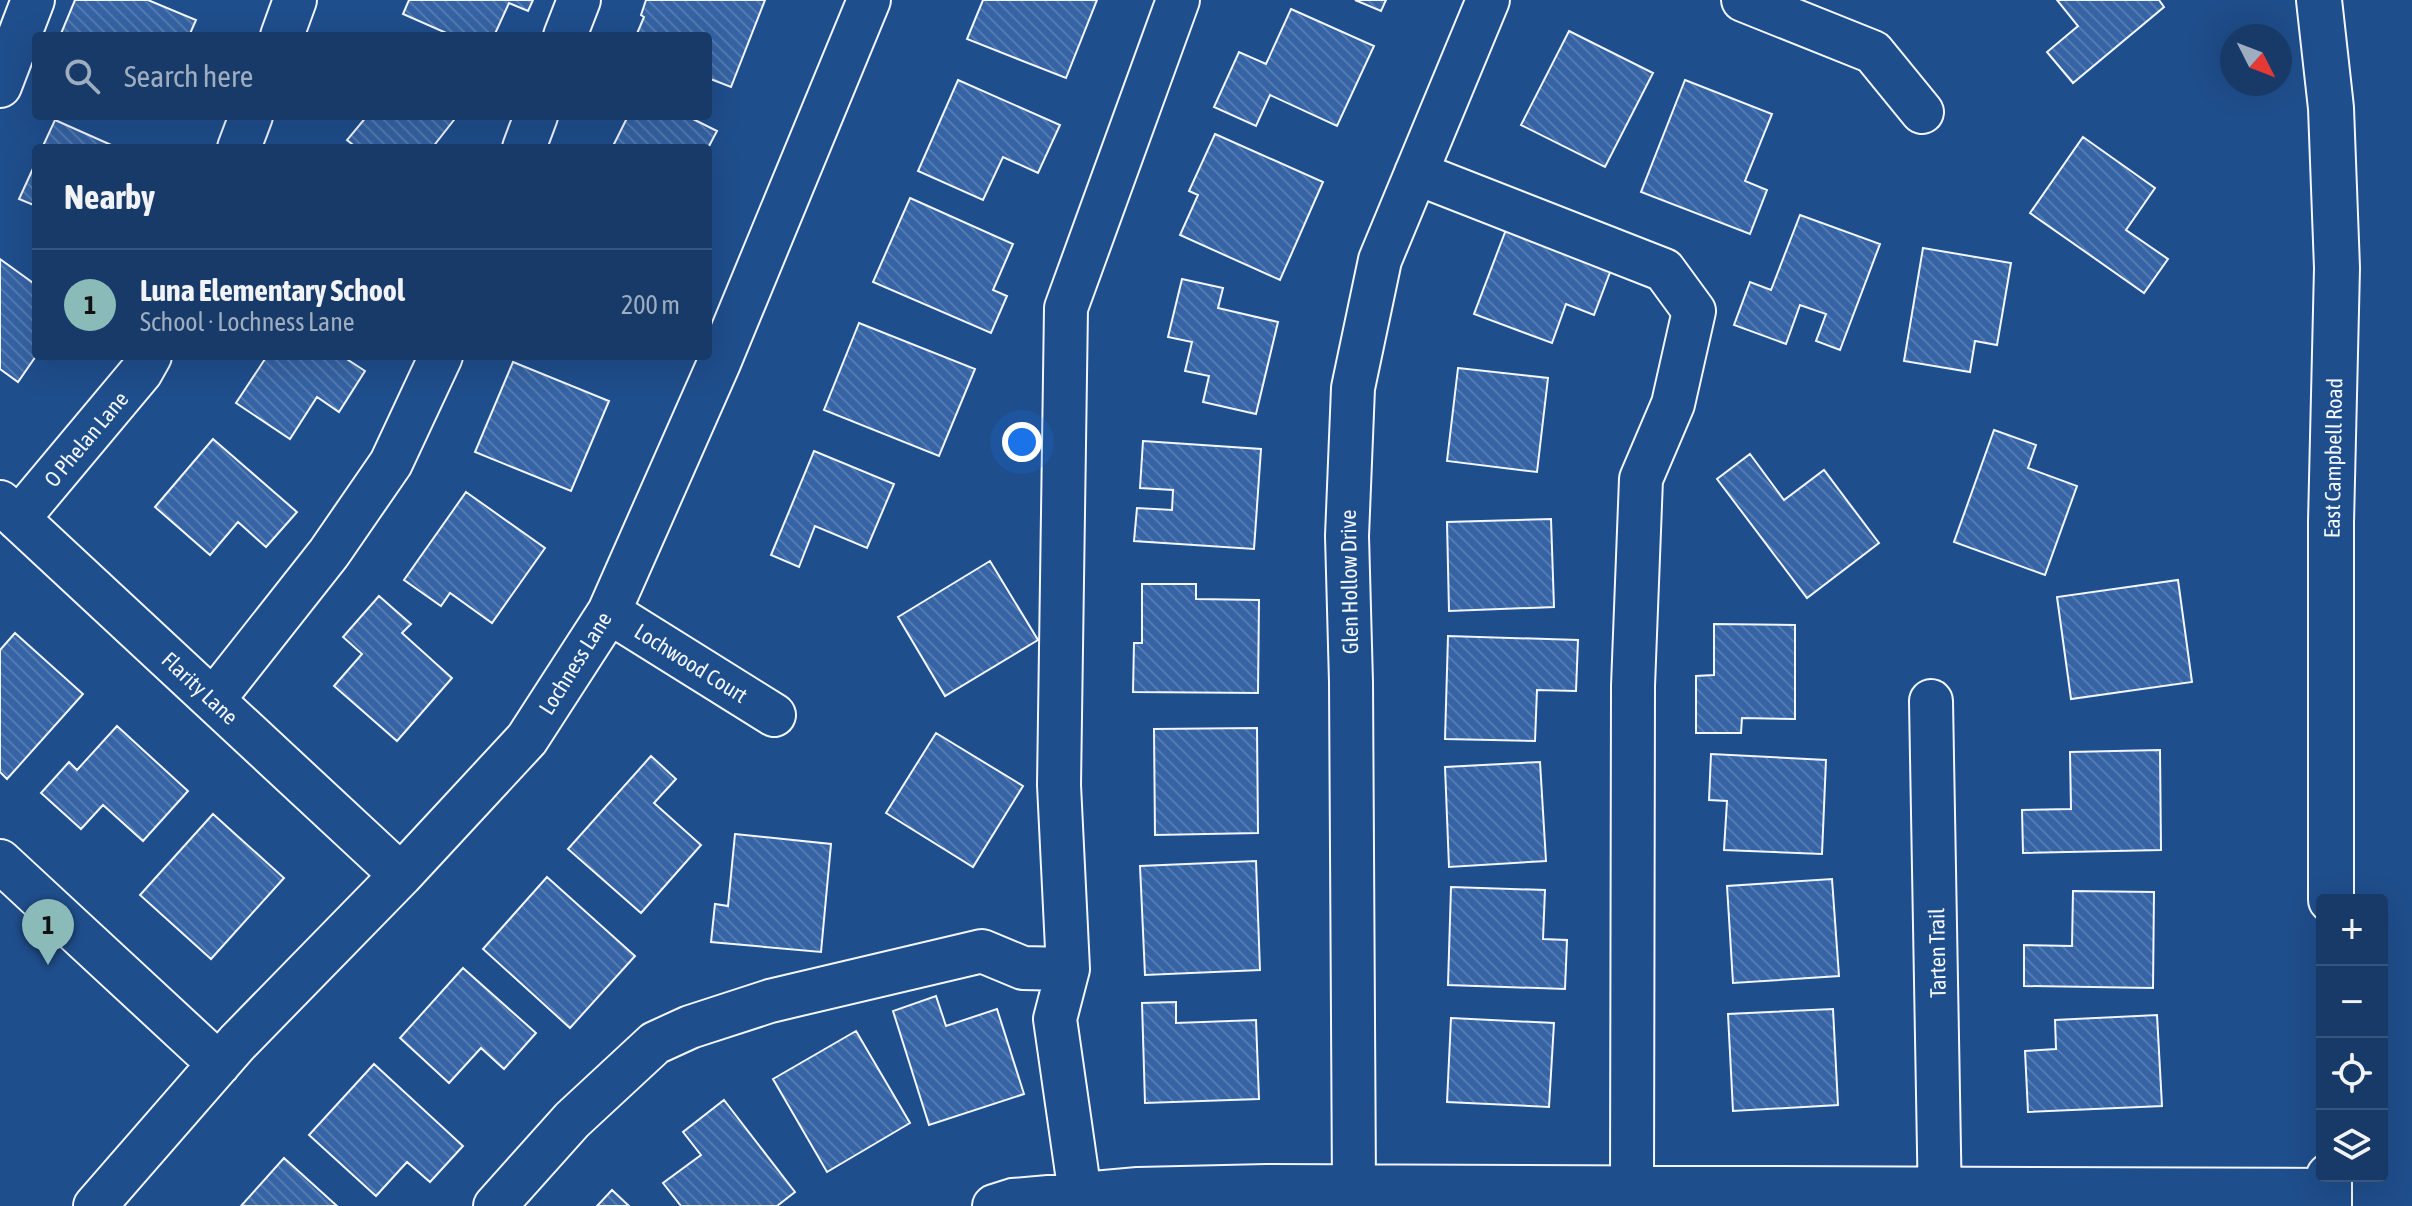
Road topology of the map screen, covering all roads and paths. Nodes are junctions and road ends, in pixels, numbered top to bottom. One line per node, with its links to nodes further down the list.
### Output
1 (33, 0): 11 (street)
2 (295, 0): 9 (street)
3 (579, 0): 10 (street)
4 (869, 0): 21 (street, Lochness Lane)
5 (1178, 0): 28 (street)
6 (1488, 0): 17 (street, Glen Hollow Drive)
7 (1743, 0): 12 (street)
8 (2317, 6): 27 (main road, East Campbell Road)
9 (283, 32)
10 (567, 32)
11 (0, 86)
12 (1922, 112)
13 (250, 120): 15 (street)
14 (534, 120): 16 (street)
15 (240, 144)
16 (526, 144)
17 (1416, 173): 30 (street, Glen Hollow Drive); 32 (street)
18 (148, 360): 20 (street, O Phelan Lane)
19 (439, 360): 22 (street)
20 (9, 511): 22 (street, Flarity Lane)
21 (609, 612): 24 (street, Lochwood Court); 26 (street, Lochness Lane)
22 (213, 700): 26 (street, Flarity Lane)
23 (1931, 701): 34 (street, Tarten Trail)
24 (774, 715)
25 (0, 861): 29 (street)
26 (401, 875): 29 (street, Lochness Lane)
27 (2331, 894)
28 (1068, 969): 33 (street); 36 (street)
29 (219, 1064): 35 (street, Lochness Lane)
30 (1354, 1188): 32 (street); 33 (street)
31 (2329, 1191): 34 (street)
32 (1645, 1193): 34 (street)
33 (1080, 1194): 37 (street)
34 (1941, 1197)
35 (95, 1206)
36 (495, 1206)
37 (994, 1206)

